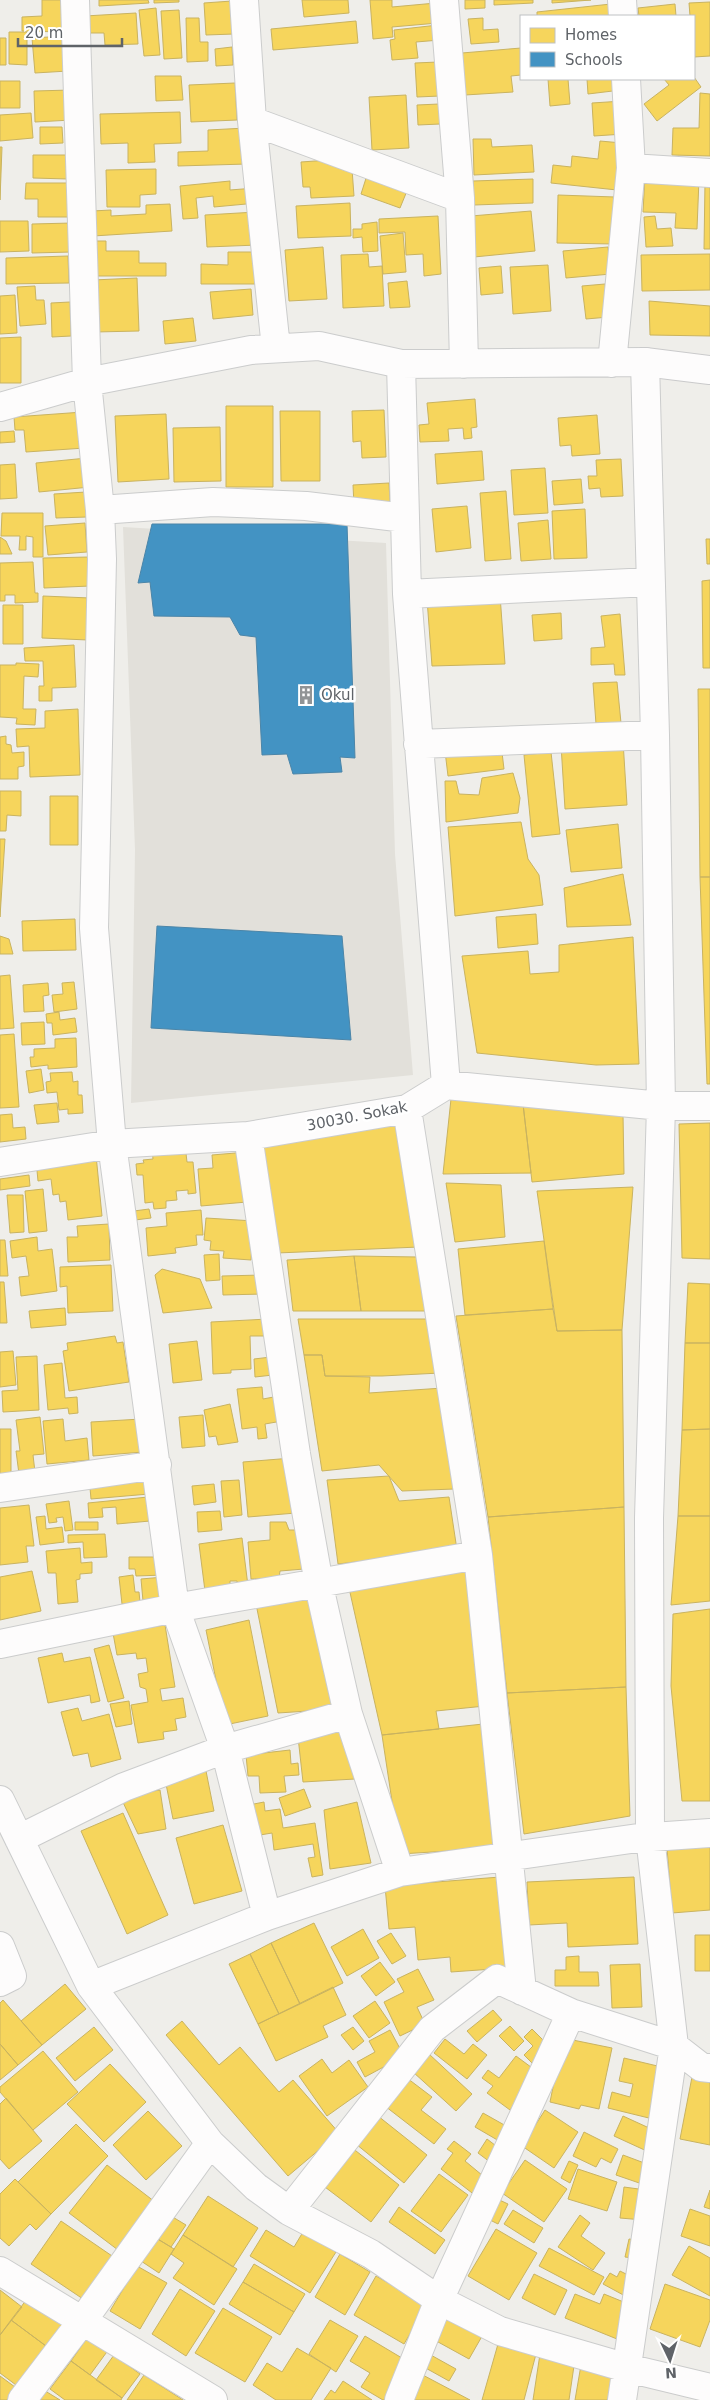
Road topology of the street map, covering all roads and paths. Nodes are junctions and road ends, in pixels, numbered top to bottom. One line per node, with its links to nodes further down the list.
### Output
1 (75, 0): 17 (street)
2 (244, 0): 7 (street)
3 (444, 0): 10 (street)
4 (622, 0): 5 (street)
5 (623, 15)
6 (626, 80): 8 (street)
7 (252, 121): 10 (street); 11 (street)
8 (631, 168): 9 (street); 13 (street)
9 (710, 173)
10 (460, 198): 15 (street)
11 (276, 348): 14 (street); 17 (street)
12 (645, 362): 13 (street); 16 (street); 21 (street)
13 (612, 363): 15 (street)
14 (401, 364): 15 (street); 20 (street)
15 (464, 364)
16 (710, 370)
17 (87, 382): 18 (street); 19 (street)
18 (0, 407)
19 (100, 510): 20 (street); 30 (street)
20 (405, 518): 22 (street)
21 (650, 582): 22 (street); 23 (street)
22 (407, 594): 24 (street)
23 (655, 735): 24 (street); 26 (street)
24 (418, 744): 25 (street)
25 (446, 1085): 26 (street); 28 (street, 30030. Sokak)
26 (660, 1106): 27 (street); 42 (street)
27 (710, 1106)
28 (407, 1109): 29 (street, 30030. Sokak); 34 (street)
29 (248, 1136): 30 (street, 30030. Sokak); 35 (street)
30 (112, 1144): 31 (street, 30030. Sokak); 32 (street)
31 (0, 1162)
32 (157, 1465): 33 (street); 36 (street)
33 (0, 1488)
34 (478, 1555): 35 (street); 44 (street)
35 (319, 1581): 36 (street); 38 (street)
36 (175, 1608): 37 (street); 39 (street)
37 (0, 1644)
38 (348, 1714): 39 (street); 45 (street)
39 (225, 1749): 43 (street); 46 (street)
40 (0, 1800): 43 (street)
41 (710, 1833): 42 (street)
42 (650, 1837): 44 (street); 52 (street)
43 (19, 1839): 49 (street)
44 (507, 1856): 45 (street); 50 (street)
45 (400, 1872): 46 (street)
46 (267, 1916): 49 (street)
47 (0, 1946): 48 (street)
48 (0, 1982)
49 (91, 1986): 54 (street)
50 (522, 1991): 51 (street); 55 (street)
51 (571, 2013): 52 (street); 57 (street)
52 (674, 2046): 53 (street); 59 (street)
53 (710, 2068)
54 (210, 2143): 55 (street); 58 (street)
55 (289, 2211): 57 (street)
56 (0, 2271): 58 (street)
57 (439, 2300): 59 (street); 63 (street)
58 (83, 2320): 61 (street); 62 (street)
59 (627, 2368): 60 (street); 64 (street)
60 (710, 2388)
61 (208, 2399)
62 (22, 2400)
63 (399, 2400)
64 (622, 2400)

